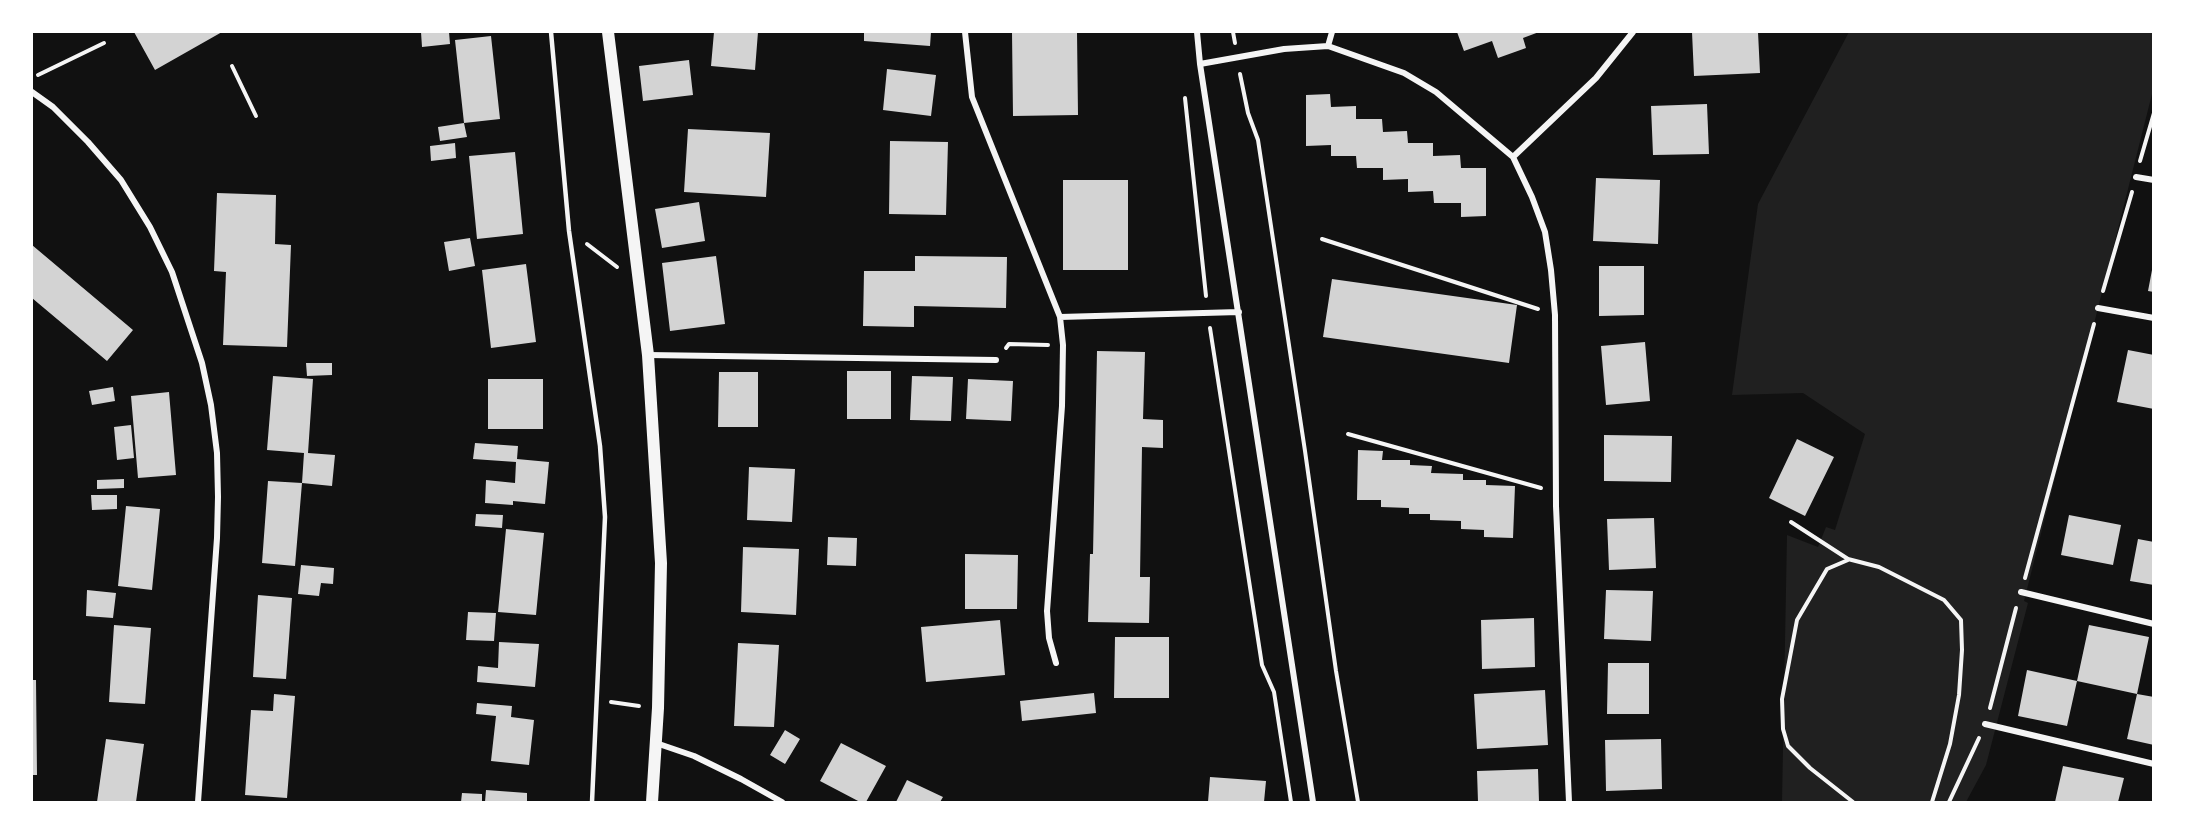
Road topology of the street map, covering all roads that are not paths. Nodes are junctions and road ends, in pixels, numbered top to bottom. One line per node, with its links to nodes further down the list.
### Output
1 (551, 32): 26 (lane)
2 (608, 32): 17 (main road)
3 (964, 32): 15 (street)
4 (1197, 32): 8 (street)
5 (1332, 32): 7 (street)
6 (1633, 32): 10 (street)
7 (1328, 46): 8 (street); 10 (street)
8 (1200, 64): 14 (street)
9 (32, 92): 25 (street)
10 (1513, 158): 30 (street)
11 (2136, 177): 12 (street)
12 (2154, 180)
13 (2098, 308): 16 (street)
14 (1239, 312): 15 (street); 29 (street)
15 (1060, 317): 21 (street)
16 (2154, 318)
17 (648, 355): 18 (street); 23 (main road)
18 (996, 360)
19 (2021, 592): 20 (street)
20 (2154, 624)
21 (1056, 663)
22 (1985, 724): 24 (street)
23 (656, 742): 27 (main road); 28 (street)
24 (2154, 764)
25 (198, 802)
26 (592, 802)
27 (652, 802)
28 (782, 802)
29 (1313, 802)
30 (1569, 802)

